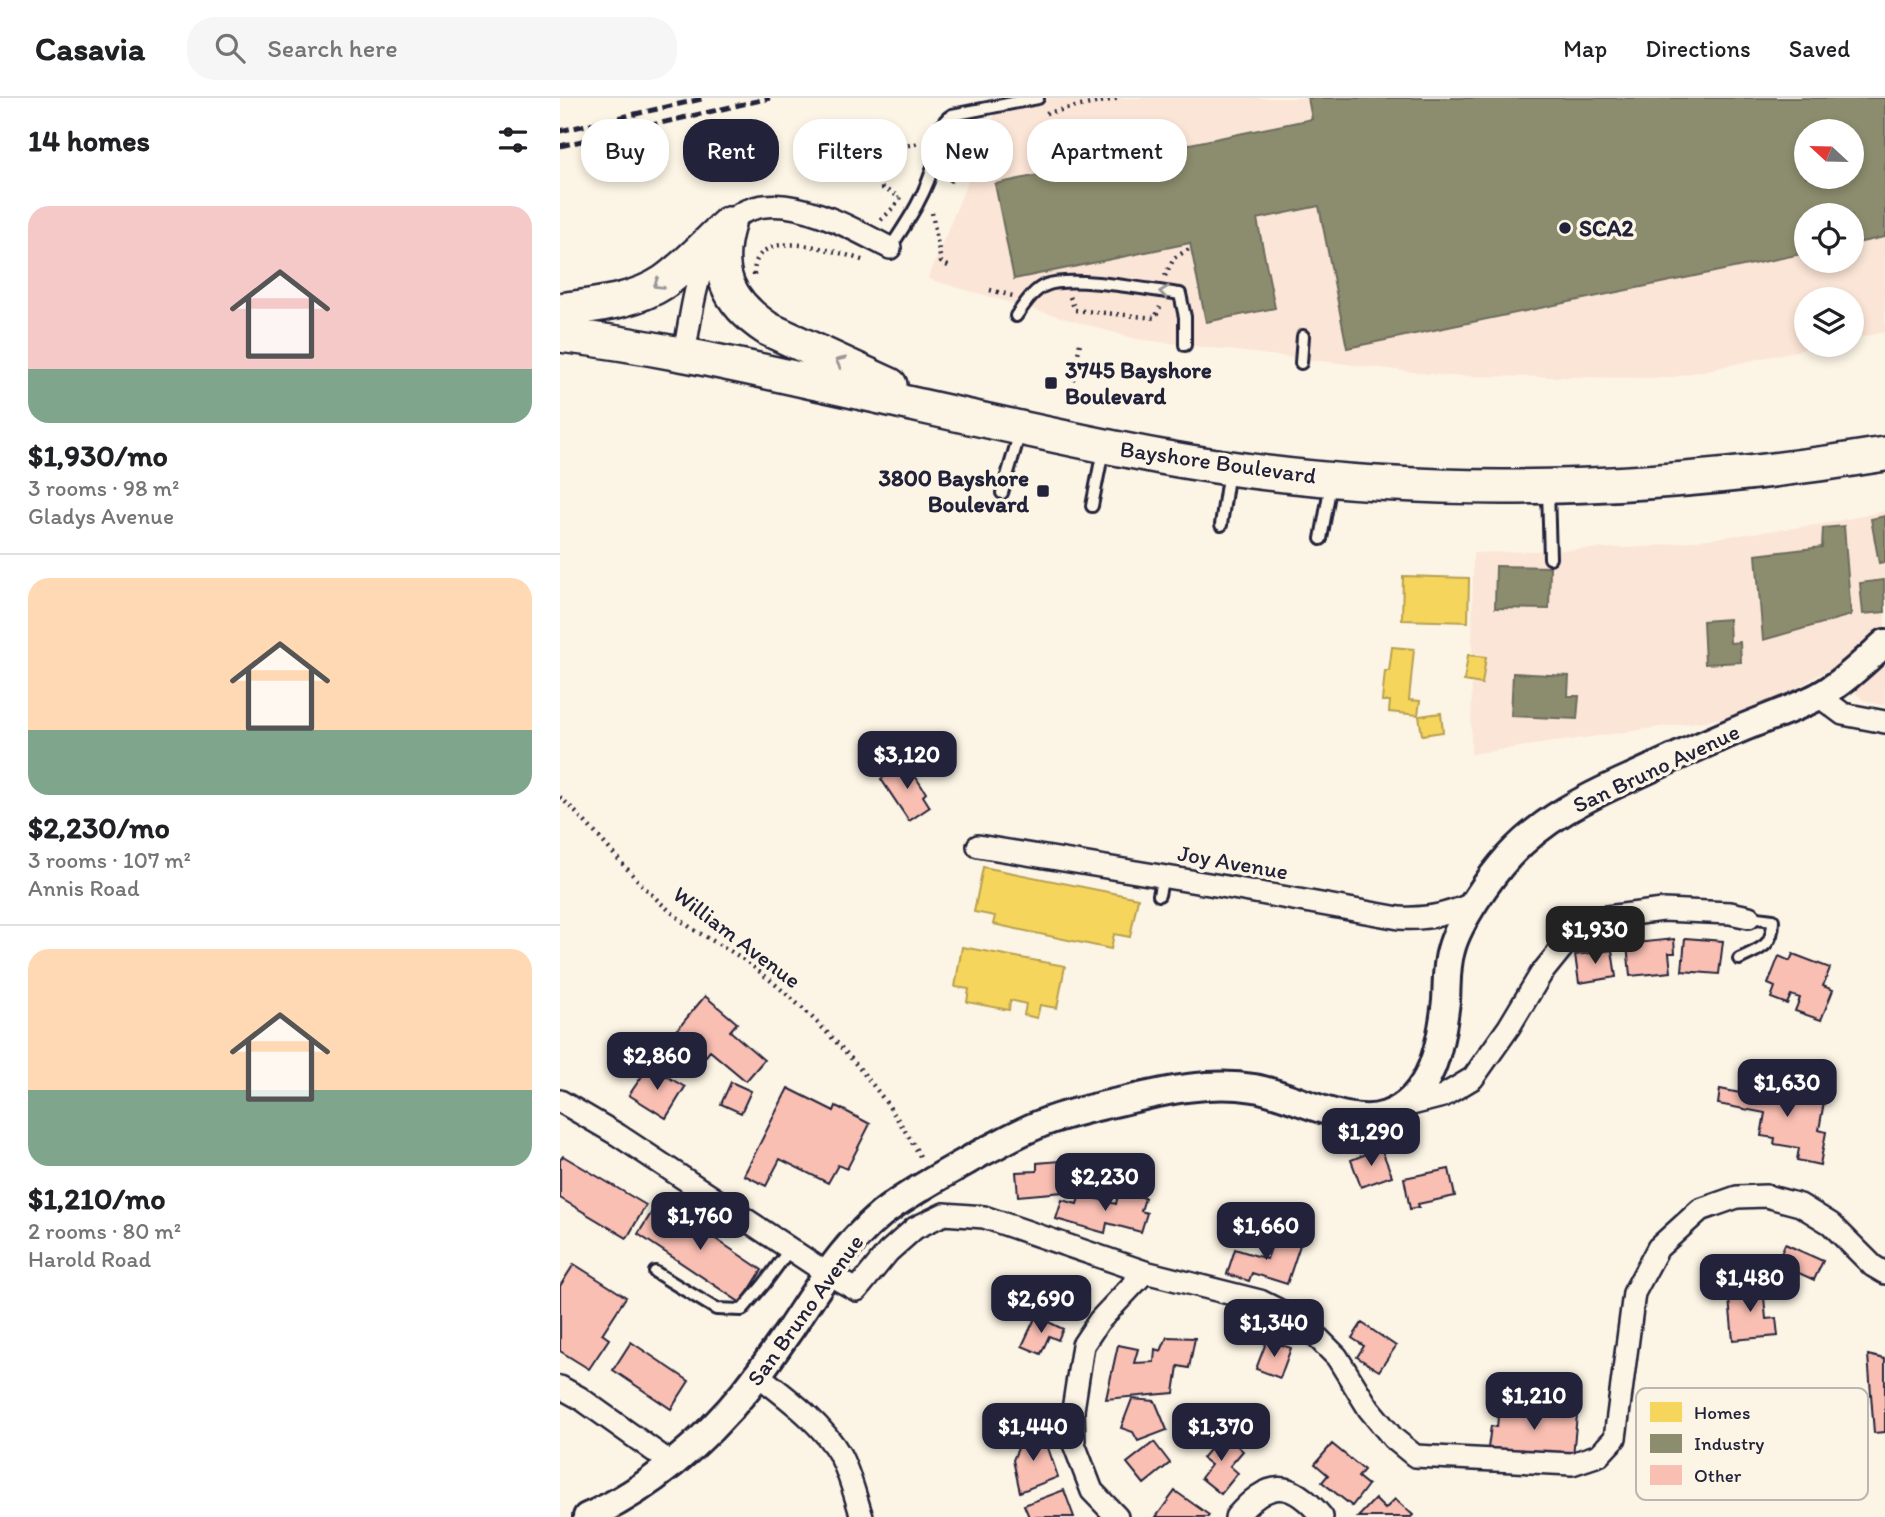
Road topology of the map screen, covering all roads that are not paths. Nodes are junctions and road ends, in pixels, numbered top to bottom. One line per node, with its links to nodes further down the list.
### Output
1 (1038, 98): 3 (lane)
2 (728, 224): 3 (street); 4 (main road, one-way to 4); 9 (street); 11 (main road, one-way to 2)
3 (881, 253)
4 (560, 310)
5 (1016, 316): 8 (lane, one-way to 5)
6 (560, 335): 9 (main road, Bayshore Boulevard)
7 (1303, 336): 10 (lane)
8 (1185, 345)
9 (684, 354): 11 (main road, Bayshore Boulevard)
10 (1301, 363)
11 (946, 411): 12 (main road, Bayshore Boulevard)
12 (1021, 428): 13 (main road, Bayshore Boulevard); 18 (lane)
13 (1104, 445): 15 (main road, Bayshore Boulevard); 19 (lane)
14 (1885, 454): 17 (main road, Bayshore Boulevard)
15 (1230, 468): 16 (main road, Bayshore Boulevard); 20 (lane)
16 (1332, 479): 17 (main road, Bayshore Boulevard); 21 (lane)
17 (1548, 488): 22 (lane)
18 (1002, 493)
19 (1092, 506)
20 (1221, 524)
21 (1321, 539)
22 (1550, 558)
23 (1885, 643): 24 (street, San Bruno Avenue)
24 (1819, 696): 25 (street); 27 (street, San Bruno Avenue)
25 (1885, 722)
26 (978, 846): 27 (street, Joy Avenue)
27 (1476, 902): 31 (street, San Bruno Avenue)
28 (1749, 916): 29 (lane); 31 (street)
29 (1739, 959)
30 (560, 1101): 32 (street)
31 (1404, 1105): 35 (street, San Bruno Avenue)
32 (790, 1249): 33 (lane); 35 (street)
33 (654, 1272)
34 (1145, 1272): 35 (street); 36 (street); 42 (street)
35 (828, 1274): 37 (street, San Bruno Avenue)
36 (1881, 1274)
37 (758, 1375): 39 (street, San Bruno Avenue); 41 (street)
38 (560, 1387): 39 (street)
39 (671, 1462): 40 (street, San Bruno Avenue)
40 (587, 1517)
41 (862, 1517)
42 (1117, 1517)
43 (1236, 1517): 44 (street)
44 (1322, 1517)

